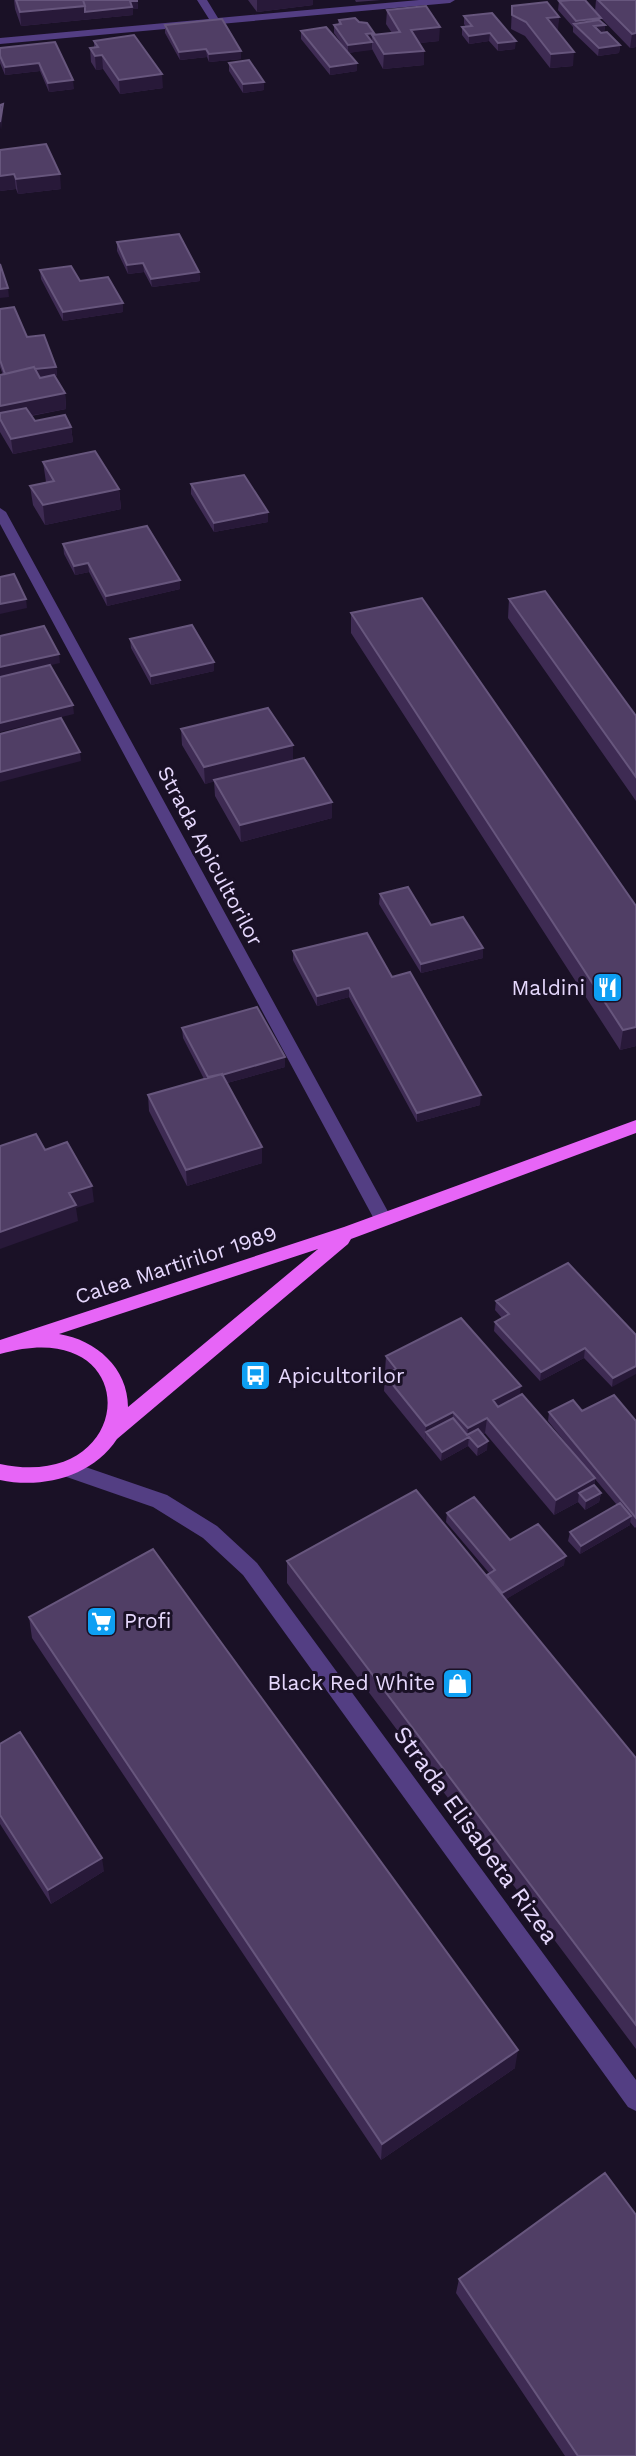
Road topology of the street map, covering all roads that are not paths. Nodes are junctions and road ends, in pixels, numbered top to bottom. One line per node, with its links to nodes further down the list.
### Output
1 (202, 0): 3 (street)
2 (450, 0): 3 (street)
3 (214, 20): 4 (street)
4 (0, 41)
5 (0, 512): 7 (street, Strada Apicultorilor)
6 (636, 1126): 7 (main road, Calea Martirilor 1989)
7 (383, 1219): 8 (main road, Calea Martirilor 1989)
8 (350, 1232): 9 (main road, Calea Martirilor 1989); 10 (main road, Calea Martirilor 1989)
9 (8, 1344): 10 (main road)
10 (111, 1433): 11 (main road, Calea Martirilor 1989)
11 (68, 1469): 13 (main road); 15 (street, Strada Elisabeta Rizea)
12 (0, 1472): 13 (main road)
13 (39, 1476): 14 (main road)
14 (0, 1485)
15 (636, 2099)

